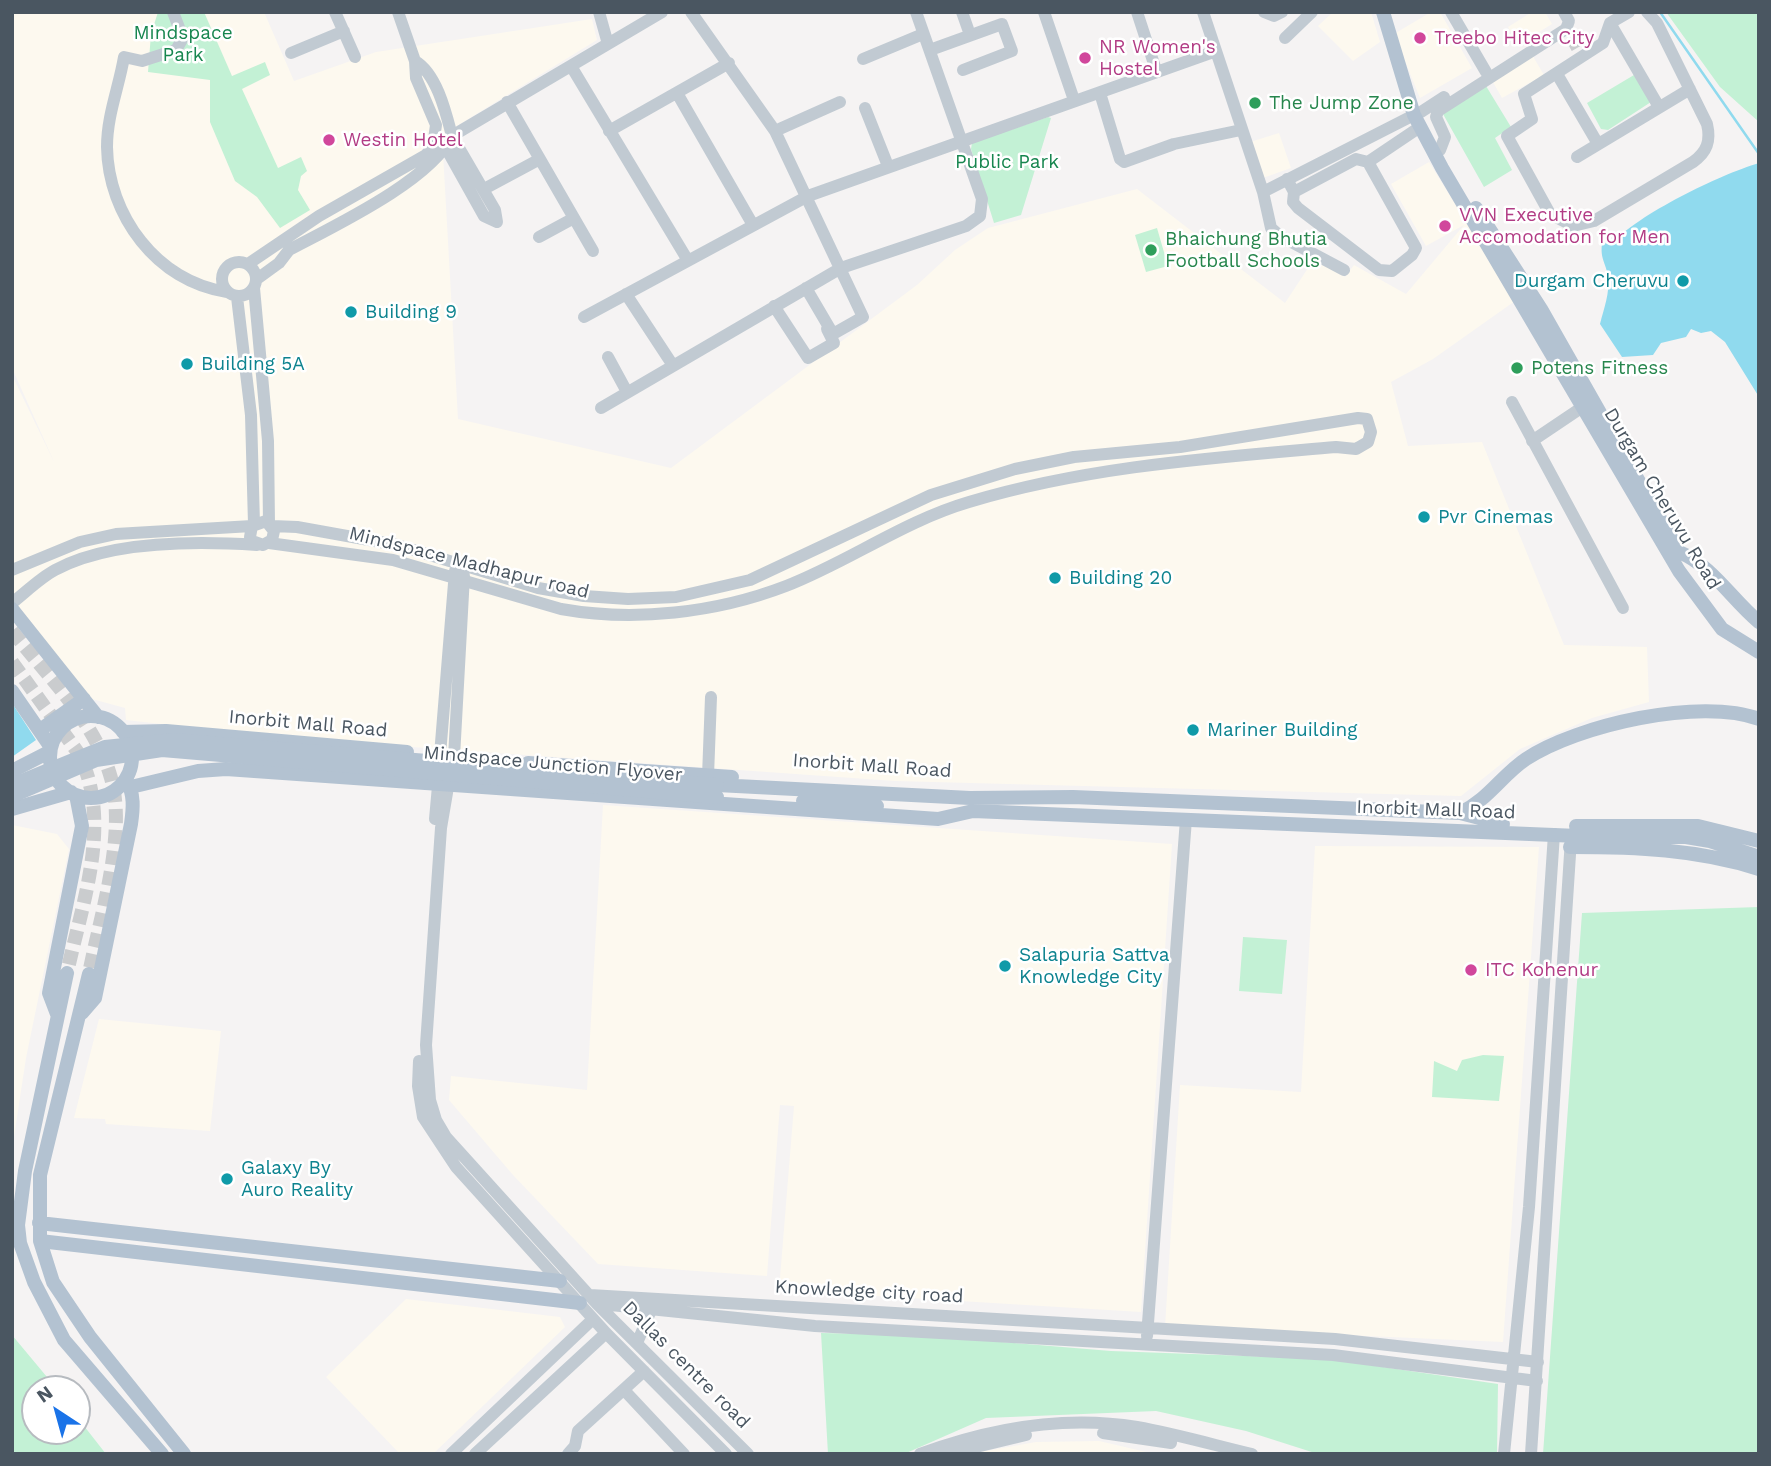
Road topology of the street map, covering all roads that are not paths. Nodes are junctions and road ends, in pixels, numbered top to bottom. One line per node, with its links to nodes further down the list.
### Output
1 (173, 12): 76 (street)
2 (335, 12): 23 (street)
3 (398, 12): 33 (street)
4 (599, 12): 27 (street)
5 (662, 12): 27 (street)
6 (691, 12): 34 (street)
7 (916, 12): 24 (street)
8 (962, 12): 22 (street)
9 (1044, 12): 43 (street)
10 (1138, 12): 37 (street)
11 (1203, 12): 29 (street)
12 (1264, 12): 13 (street)
13 (1282, 12)
14 (1312, 12): 26 (street)
15 (1383, 12): 48 (main road, Durgam Cheruvu Road)
16 (1392, 12): 48 (main road, Durgam Cheruvu Road)
17 (1451, 12): 38 (street)
18 (1629, 12): 21 (street)
19 (1647, 12): 40 (street)
20 (1563, 23): 38 (street); 55 (street)
21 (1610, 23): 39 (street); 46 (street)
22 (968, 29)
23 (344, 32): 30 (street); 31 (street)
24 (923, 34): 28 (street); 32 (street)
25 (1150, 34): 37 (street)
26 (1285, 38)
27 (608, 44): 35 (street)
28 (930, 50): 36 (street); 52 (street)
29 (1216, 51): 37 (street); 49 (street)
30 (292, 53)
31 (355, 57)
32 (863, 59)
33 (415, 61): 53 (street); 58 (street)
34 (729, 64): 41 (street); 51 (street)
35 (571, 66): 44 (street); 50 (street)
36 (963, 70)
37 (1159, 70): 42 (street)
38 (1486, 72): 48 (street)
39 (1557, 75): 40 (street); 54 (street)
40 (1690, 89): 46 (street)
41 (677, 93): 50 (street); 67 (street)
42 (1100, 93): 43 (street); 49 (street)
43 (1074, 100): 52 (street)
44 (507, 102): 53 (street); 57 (street)
45 (840, 102): 51 (street)
46 (1659, 107): 54 (street)
47 (865, 108): 60 (street)
48 (1419, 118): 55 (main road, Durgam Cheruvu Road); 59 (street); 61 (street); 84 (main road, Durgam Cheruvu Road)
49 (1241, 130): 63 (street)
50 (609, 131): 70 (street)
51 (775, 131): 65 (street)
52 (962, 139): 60 (street); 72 (street)
53 (449, 142): 58 (street); 62 (street); 62 (street)
54 (1598, 144): 56 (street)
55 (1440, 150): 84 (main road, Durgam Cheruvu Road)
56 (1577, 157)
57 (540, 159): 62 (street); 66 (street)
58 (428, 161): 71 (street); 74 (street)
59 (1368, 162): 64 (street); 64 (street)
60 (888, 166): 65 (street)
61 (1287, 179): 63 (street); 64 (street)
62 (484, 190)
63 (1263, 192): 73 (street)
64 (1294, 192)
65 (808, 196): 67 (street); 72 (street)
66 (574, 218): 68 (street); 69 (street)
67 (753, 225): 70 (street)
68 (539, 237)
69 (593, 251)
70 (687, 259): 77 (street)
71 (248, 264): 74 (street); 76 (street)
72 (841, 268): 75 (street); 75 (street)
73 (1344, 270)
74 (255, 284): 76 (street); 90 (street)
75 (804, 289): 78 (street); 78 (street)
76 (232, 294): 89 (street)
77 (626, 294): 79 (street); 81 (street)
78 (774, 306): 81 (street)
79 (584, 317)
80 (608, 357): 82 (street)
81 (672, 364): 82 (street)
82 (627, 391): 85 (street)
83 (1512, 402): 86 (street)
84 (1588, 403): 86 (street); 104 (main road, Durgam Cheruvu Road); 105 (main road, Durgam Cheruvu Road)
85 (601, 408)
86 (1532, 441): 102 (street)
87 (1180, 447): 88 (street); 88 (street, Mindspace Madhapur road); 96 (street, Mindspace Madhapur road)
88 (1180, 462): 100 (street, Mindspace Madhapur road)
89 (253, 525): 90 (street); 91 (street); 92 (street)
90 (270, 525): 91 (street); 95 (street, Mindspace Madhapur road)
91 (263, 544): 94 (street, Mindspace Madhapur road); 99 (street, Mindspace Madhapur road)
92 (65, 548): 93 (street); 94 (street)
93 (33, 562): 97 (street); 98 (street)
94 (73, 562): 98 (street, Mindspace Madhapur road)
95 (462, 563): 96 (street, Mindspace Madhapur road); 99 (street)
96 (778, 569): 100 (street)
97 (12, 570)
98 (44, 578): 101 (street, Mindspace Madhapur road)
99 (458, 579): 100 (street, Mindspace Madhapur road); 115 (street)
100 (786, 586)
101 (12, 603)
102 (1623, 608)
103 (12, 609): 108 (main road)
104 (1759, 622)
105 (1759, 652)
106 (12, 691): 111 (main road)
107 (711, 697): 122 (street)
108 (83, 699): 109 (main road); 111 (main road)
109 (98, 717): 112 (main road); 114 (main road)
110 (1759, 719): 128 (main road, Inorbit Mall Road)
111 (40, 730): 114 (main road)
112 (123, 732): 113 (main road, Inorbit Mall Road); 120 (main road)
113 (307, 743): 115 (main road, Inorbit Mall Road); 118 (main road)
114 (50, 749): 116 (main road); 123 (main road)
115 (447, 756): 117 (main road, Inorbit Mall Road)
116 (12, 771)
117 (636, 771): 122 (main road, Inorbit Mall Road); 125 (main road)
118 (303, 774): 120 (main road, Inorbit Mall Road); 121 (main road, Inorbit Mall Road)
119 (12, 785): 122 (main road, Mindspace Junction Flyover, bridge)
120 (125, 785): 123 (main road); 138 (main road)
121 (443, 786): 125 (main road, Inorbit Mall Road); 139 (street)
122 (714, 786): 124 (main road, Mindspace Junction Flyover, bridge); 126 (main road, Mindspace Junction Flyover)
123 (73, 794): 127 (main road); 137 (main road)
124 (12, 796)
125 (633, 798): 126 (main road, Inorbit Mall Road)
126 (972, 804): 128 (main road, Inorbit Mall Road); 129 (main road, Inorbit Mall Road)
127 (12, 809)
128 (1460, 813): 132 (main road)
129 (1186, 819): 130 (main road, Inorbit Mall Road); 150 (street)
130 (1555, 834): 131 (main road, Inorbit Mall Road); 154 (street)
131 (1570, 841): 133 (main road); 134 (main road); 155 (street)
132 (1759, 841)
133 (1759, 857)
134 (1759, 869)
135 (67, 973): 137 (main road)
136 (89, 974): 138 (main road)
137 (57, 1014): 141 (main road)
138 (81, 1014): 140 (main road)
139 (480, 1184): 145 (street); 147 (street)
140 (39, 1223): 142 (main road); 144 (main road)
141 (15, 1224): 143 (main road)
142 (40, 1241): 146 (main road); 161 (main road)
143 (16, 1242): 160 (main road)
144 (466, 1271): 145 (main road); 146 (main road)
145 (560, 1281): 147 (street)
146 (463, 1289): 147 (main road)
147 (589, 1301): 148 (street, Knowledge city road); 149 (street, Dallas centre road); 150 (street, Knowledge city road); 152 (street, Dallas centre road)
148 (652, 1308): 152 (street); 153 (street, Knowledge city road)
149 (593, 1319): 151 (street, Dallas centre road); 162 (street)
150 (1147, 1328): 153 (street); 154 (street, Knowledge city road)
151 (606, 1333): 156 (street, Dallas centre road); 163 (street)
152 (637, 1343): 167 (street, Dallas centre road)
153 (1146, 1344): 157 (street, Knowledge city road)
154 (1513, 1359): 155 (street, Knowledge city road); 157 (street)
155 (1538, 1362): 158 (street)
156 (644, 1371): 159 (street); 166 (street, Dallas centre road)
157 (1511, 1379): 158 (street, Knowledge city road); 172 (street)
158 (1536, 1381): 173 (street)
159 (624, 1390): 164 (street); 165 (street)
160 (162, 1454)
161 (184, 1454)
162 (451, 1454)
163 (475, 1454)
164 (568, 1454)
165 (684, 1454)
166 (726, 1454)
167 (748, 1454)
168 (920, 1454): 171 (street)
169 (947, 1454): 170 (street)
170 (1216, 1454)
171 (1252, 1454)
172 (1504, 1454)
173 (1531, 1454)

